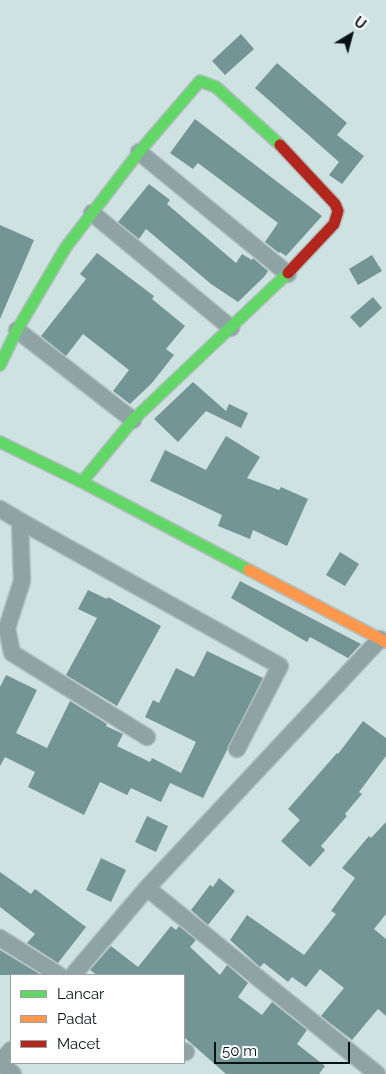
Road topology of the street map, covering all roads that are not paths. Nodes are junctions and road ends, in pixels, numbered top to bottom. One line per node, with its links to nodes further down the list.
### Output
1 (139, 152): 2 (street); 3 (street); 3 (street)
2 (92, 213): 4 (street); 5 (street)
3 (288, 274): 4 (street)
4 (231, 328): 7 (street)
5 (17, 330): 6 (street); 7 (street)
6 (0, 365)
7 (133, 420): 9 (street)
8 (0, 442): 9 (street)
9 (82, 482): 12 (street)
10 (0, 509): 11 (street)
11 (20, 521): 13 (street); 14 (street)
12 (383, 641): 15 (street)
13 (147, 737)
14 (237, 749)
15 (147, 888): 18 (street); 22 (street)
16 (0, 938): 17 (street)
17 (57, 974)
18 (76, 974)
19 (10, 1051): 20 (street)
20 (0, 1063): 21 (street)
21 (13, 1074)
22 (377, 1074)

